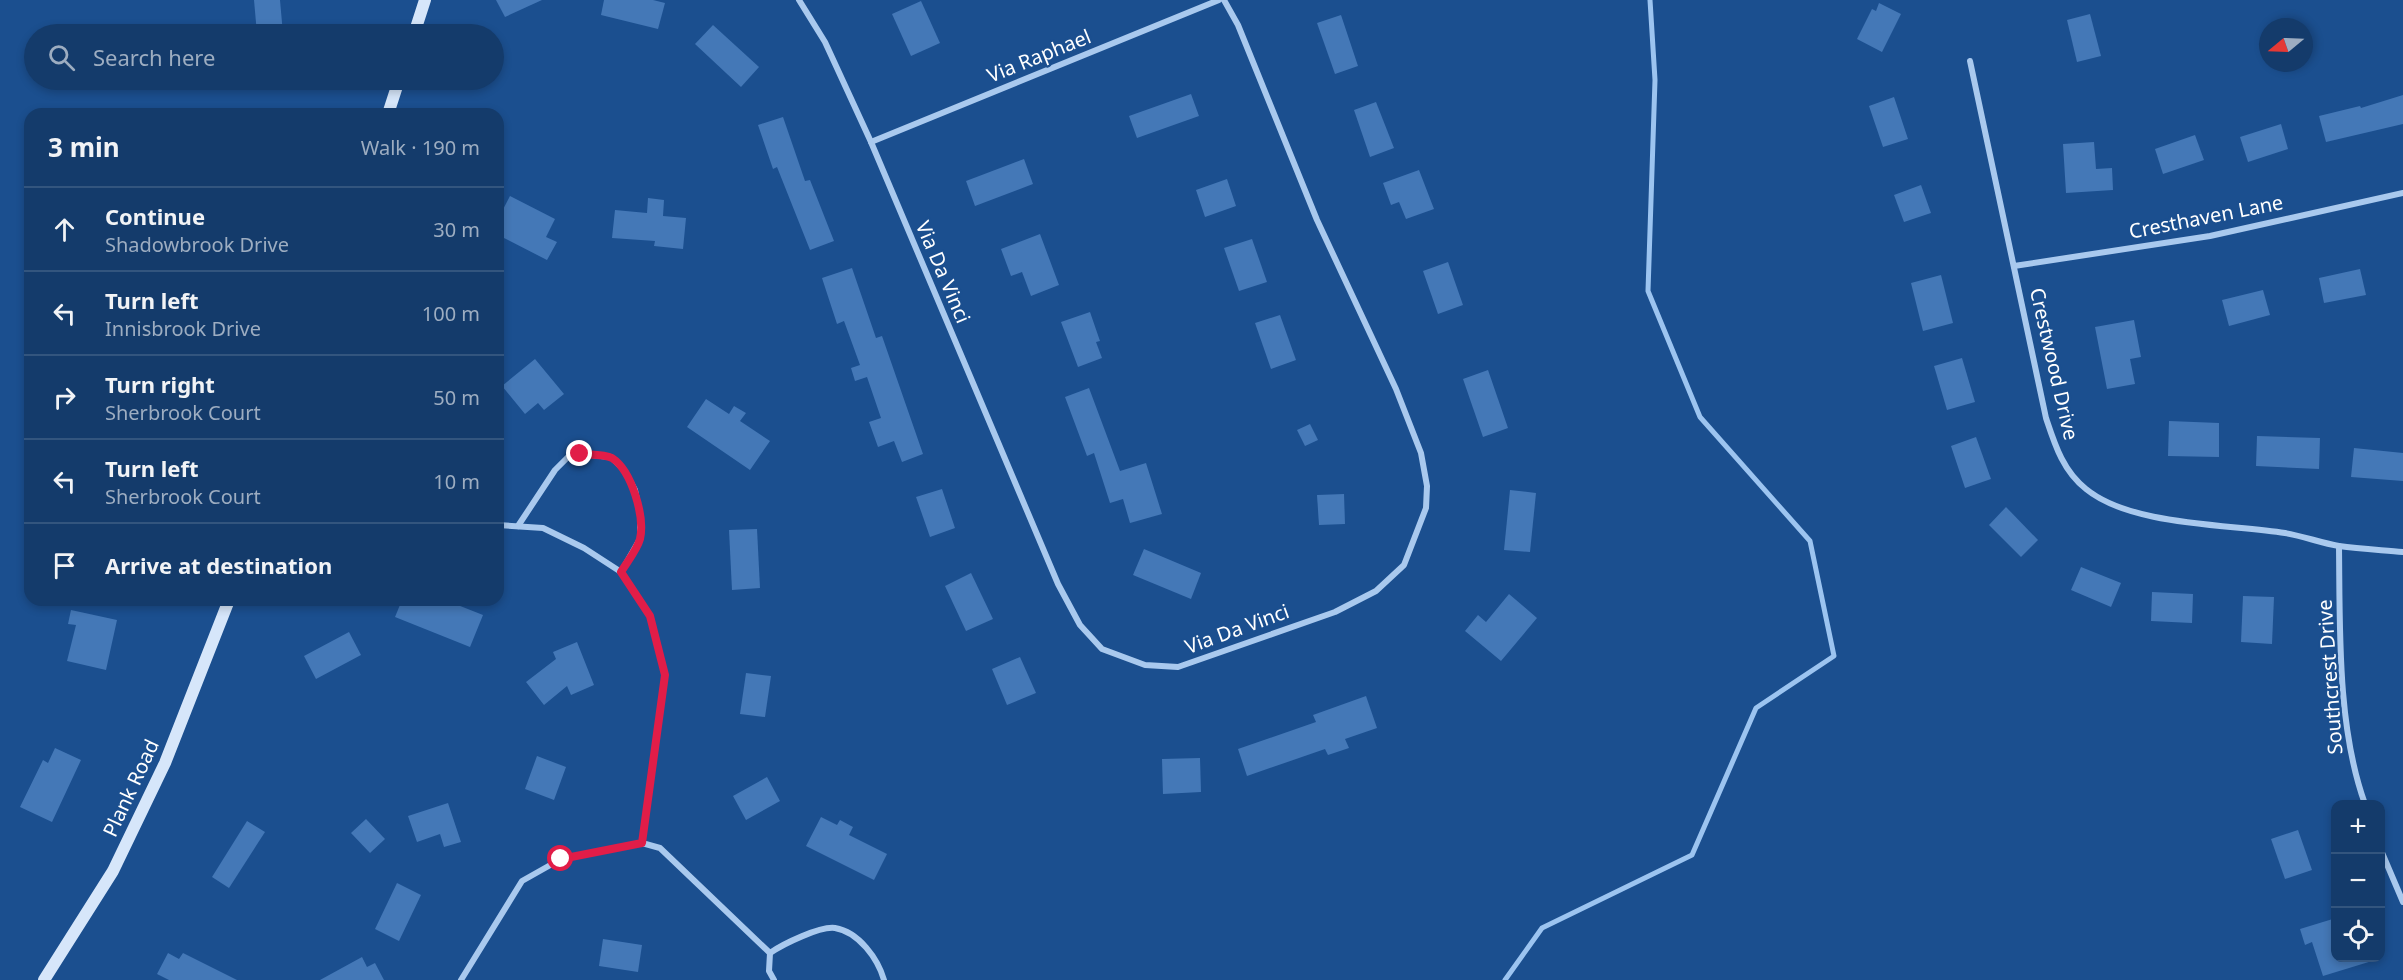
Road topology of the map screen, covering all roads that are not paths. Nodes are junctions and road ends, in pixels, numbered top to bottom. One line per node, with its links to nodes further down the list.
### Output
1 (426, 0): 5 (street)
2 (799, 0): 9 (street, Via Da Vinci)
3 (1219, 0): 9 (street, Via Raphael)
4 (1224, 0): 9 (street, Via Da Vinci)
5 (418, 24)
6 (1970, 61): 11 (street, Crestwood Drive)
7 (396, 90): 8 (street)
8 (390, 108)
9 (871, 142)
10 (2403, 193): 11 (street, Cresthaven Lane)
11 (2014, 266): 14 (street, Crestwood Drive)
12 (504, 525): 13 (street)
13 (518, 526): 16 (street); 16 (street)
14 (2339, 546): 15 (street, Crestwood Drive); 18 (street, Southcrest Drive)
15 (2403, 552)
16 (621, 572): 19 (street)
17 (227, 606): 23 (street, Plank Road)
18 (2364, 800)
19 (642, 843): 22 (street); 24 (street)
20 (2383, 854): 21 (street)
21 (2403, 902)
22 (770, 953): 25 (street); 26 (street)
23 (44, 980)
24 (461, 980)
25 (774, 980)
26 (884, 980)

